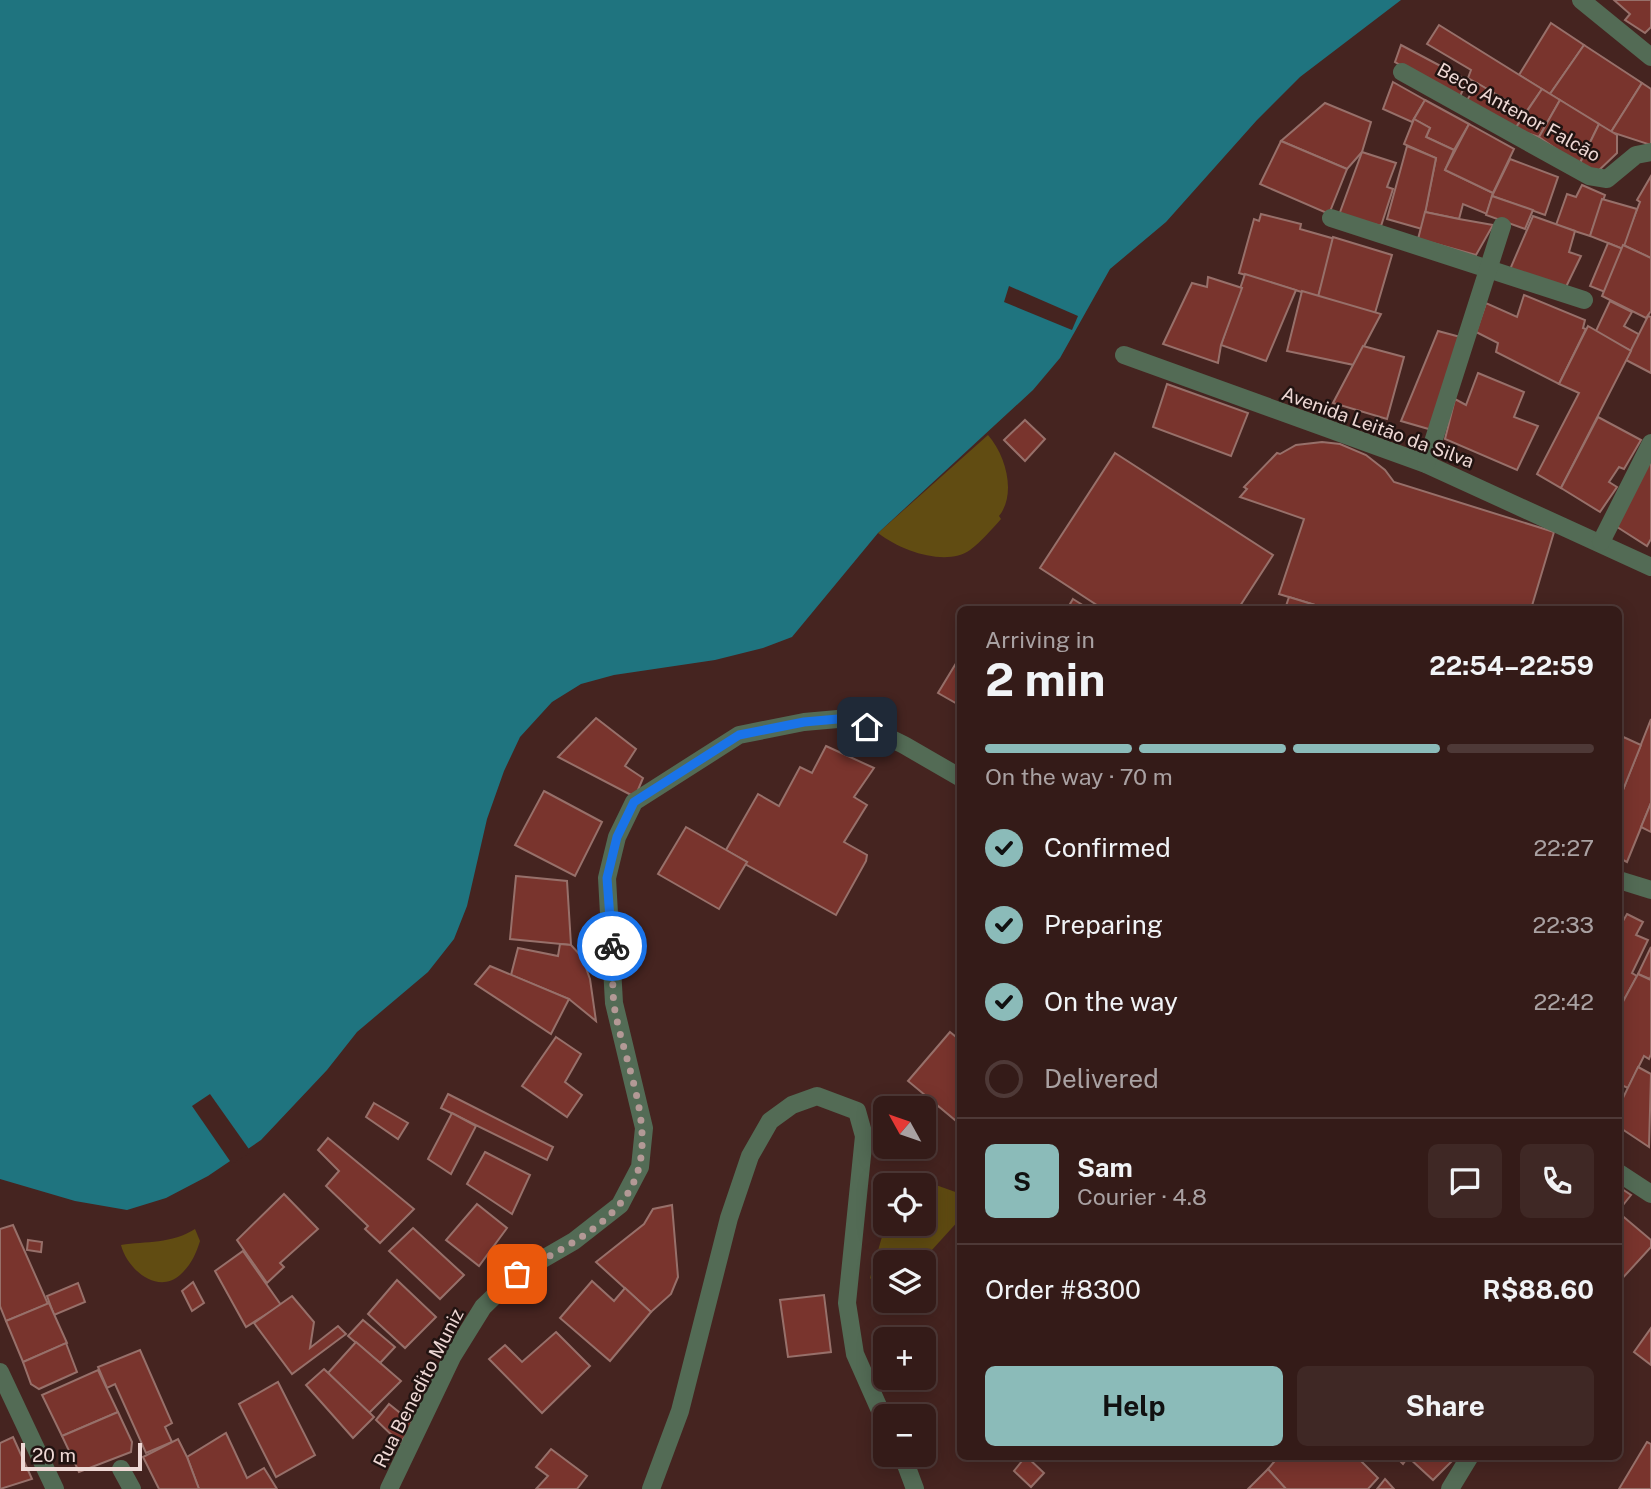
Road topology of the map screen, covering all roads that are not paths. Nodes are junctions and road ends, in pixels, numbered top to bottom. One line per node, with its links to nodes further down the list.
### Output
1 (1581, 0): 2 (street)
2 (1651, 57)
3 (1402, 72): 4 (street, Beco Antenor Falcão)
4 (1651, 152)
5 (1331, 218): 7 (street)
6 (1502, 226): 7 (street)
7 (1488, 269): 8 (street); 11 (street)
8 (1584, 300)
9 (1124, 355): 11 (street, Avenida Leitão da Silva)
10 (1651, 443): 12 (street)
11 (1426, 464): 12 (street, Avenida Leitão da Silva)
12 (1601, 542): 13 (street, Avenida Leitão da Silva)
13 (1651, 567)
14 (957, 776): 26 (street, Rua Benedito Muniz)
15 (1622, 881): 16 (street)
16 (1651, 890)
17 (1622, 1175): 18 (street)
18 (1651, 1194)
19 (0, 1372): 24 (street)
20 (877, 1404): 27 (street)
21 (1468, 1460): 29 (street)
22 (907, 1467): 28 (street)
23 (121, 1469): 25 (street)
24 (55, 1489)
25 (132, 1489)
26 (389, 1489)
27 (651, 1489)
28 (915, 1489)
29 (1450, 1489)

